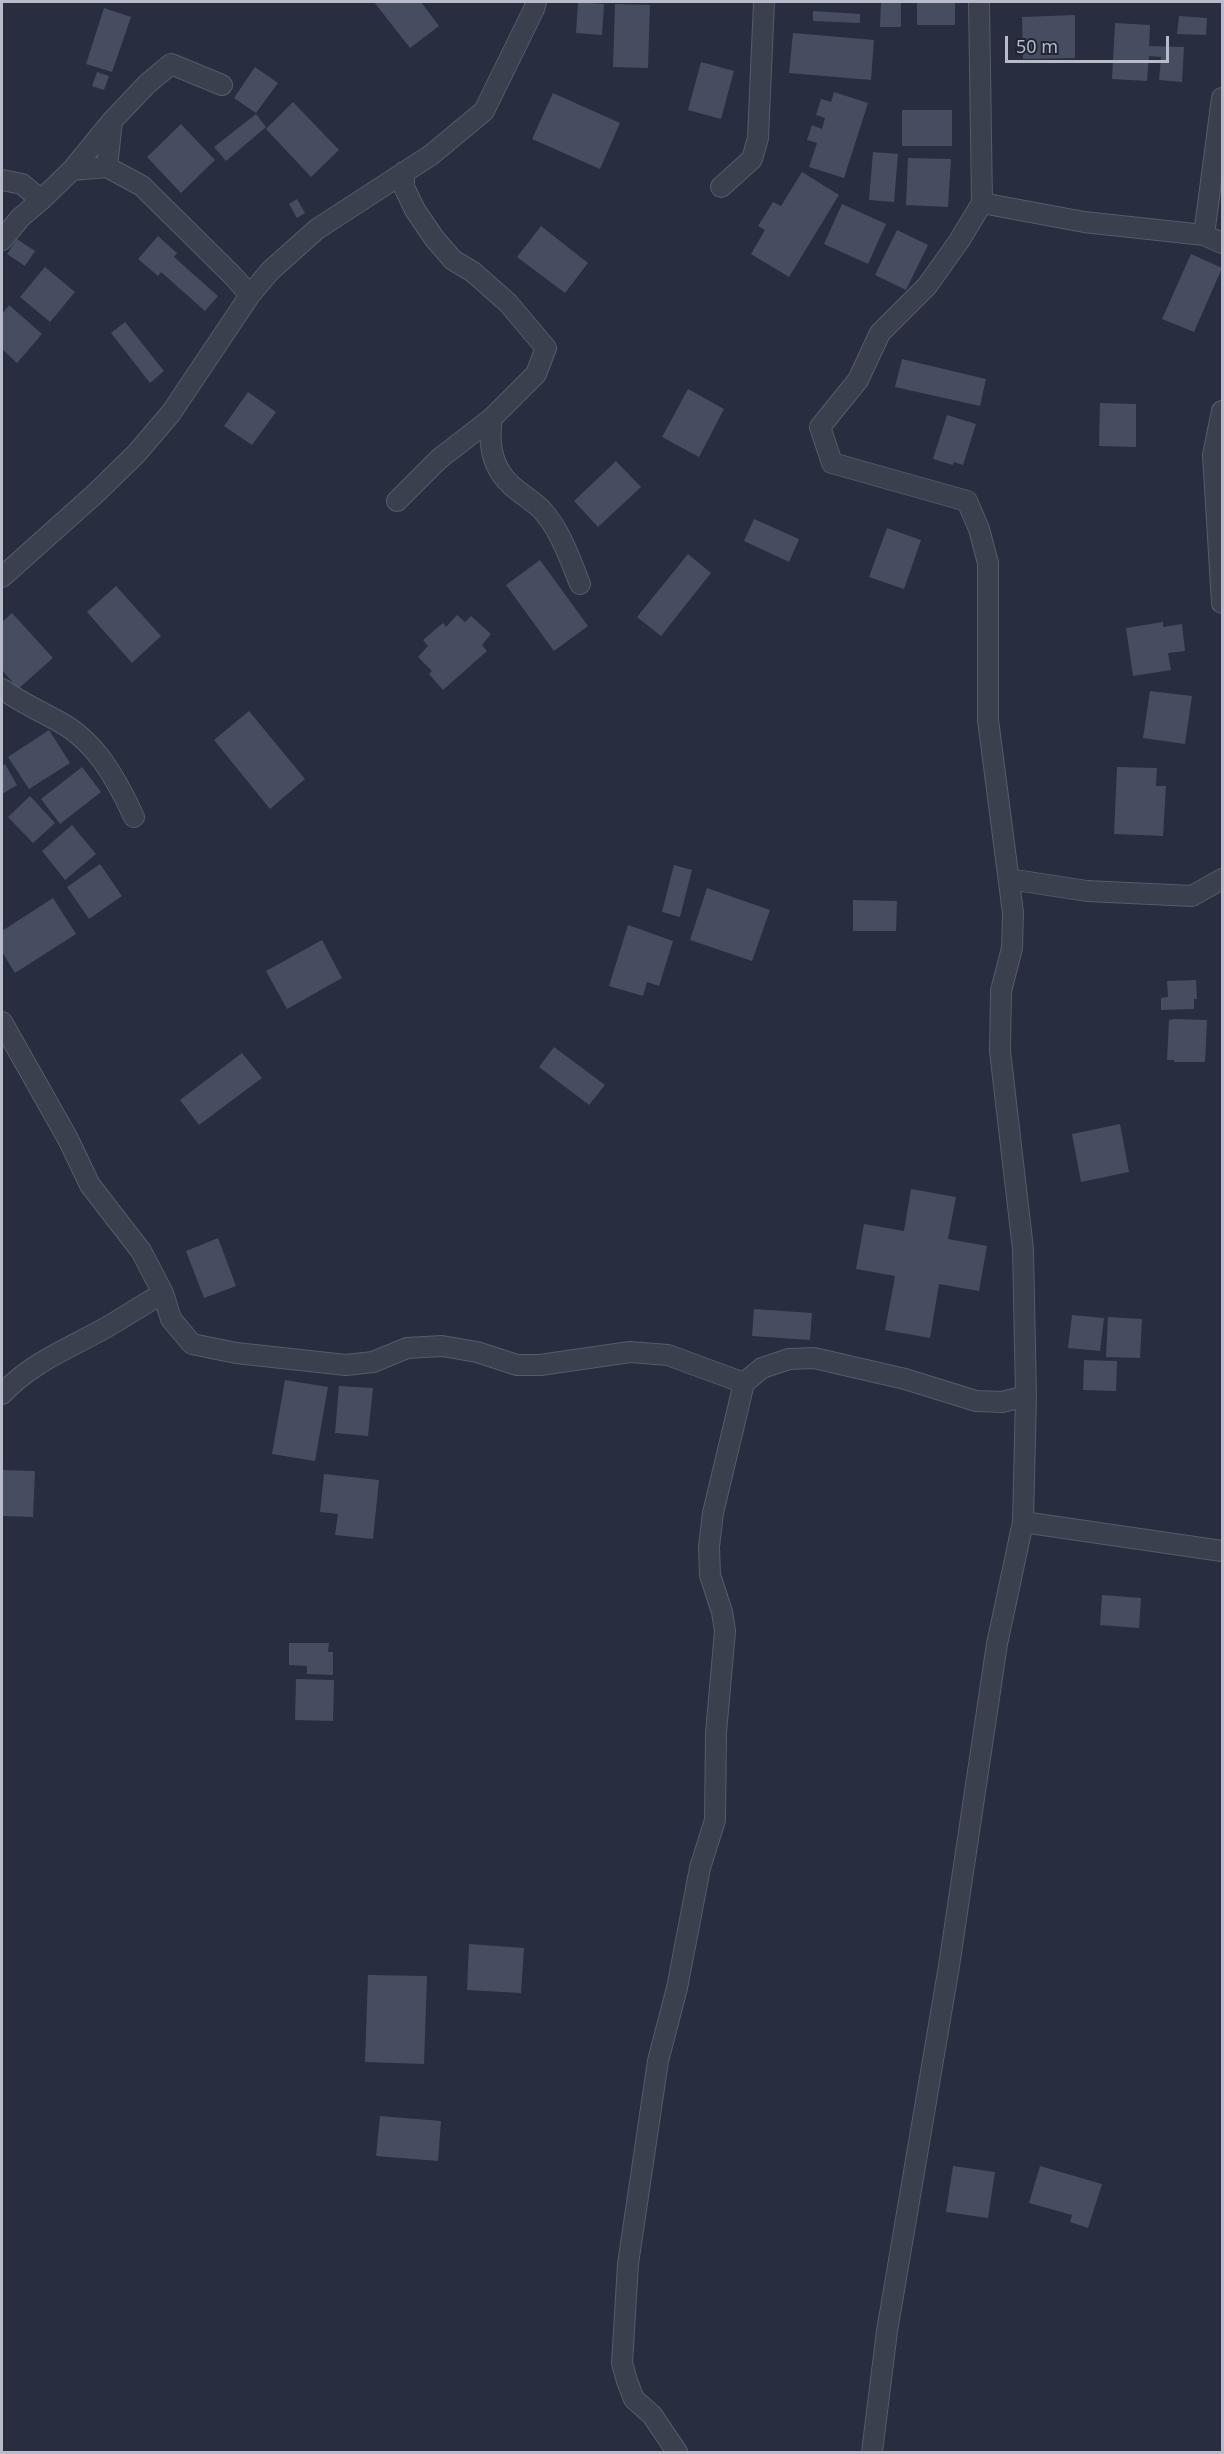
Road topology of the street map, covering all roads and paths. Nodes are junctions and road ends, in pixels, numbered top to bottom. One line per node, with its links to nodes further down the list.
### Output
1 (536, 2): 9 (street)
2 (764, 2): 11 (street)
3 (979, 2): 13 (street)
4 (222, 85): 6 (street)
5 (1222, 98): 14 (street)
6 (112, 121): 7 (street); 8 (street)
7 (107, 167): 8 (street); 17 (street)
8 (72, 170): 12 (street)
9 (404, 172): 17 (street); 19 (street)
10 (2, 180): 12 (street)
11 (721, 187)
12 (40, 200): 15 (street)
13 (982, 203): 14 (street); 26 (street)
14 (1204, 235): 16 (street)
15 (2, 240)
16 (1222, 243)
17 (250, 295): 21 (street)
18 (1222, 411): 23 (street)
19 (492, 418): 20 (street); 22 (street)
20 (397, 501)
21 (2, 577)
22 (580, 584)
23 (1222, 603)
24 (2, 689): 25 (street)
25 (134, 818)
26 (1009, 879): 27 (street); 32 (street)
27 (1222, 879)
28 (2, 1022): 29 (street)
29 (163, 1293): 30 (street); 31 (street)
30 (744, 1383): 32 (street); 35 (street)
31 (2, 1394)
32 (1026, 1396): 33 (street)
33 (1023, 1522): 34 (street); 36 (street)
34 (1222, 1551)
35 (677, 2452)
36 (872, 2452)

